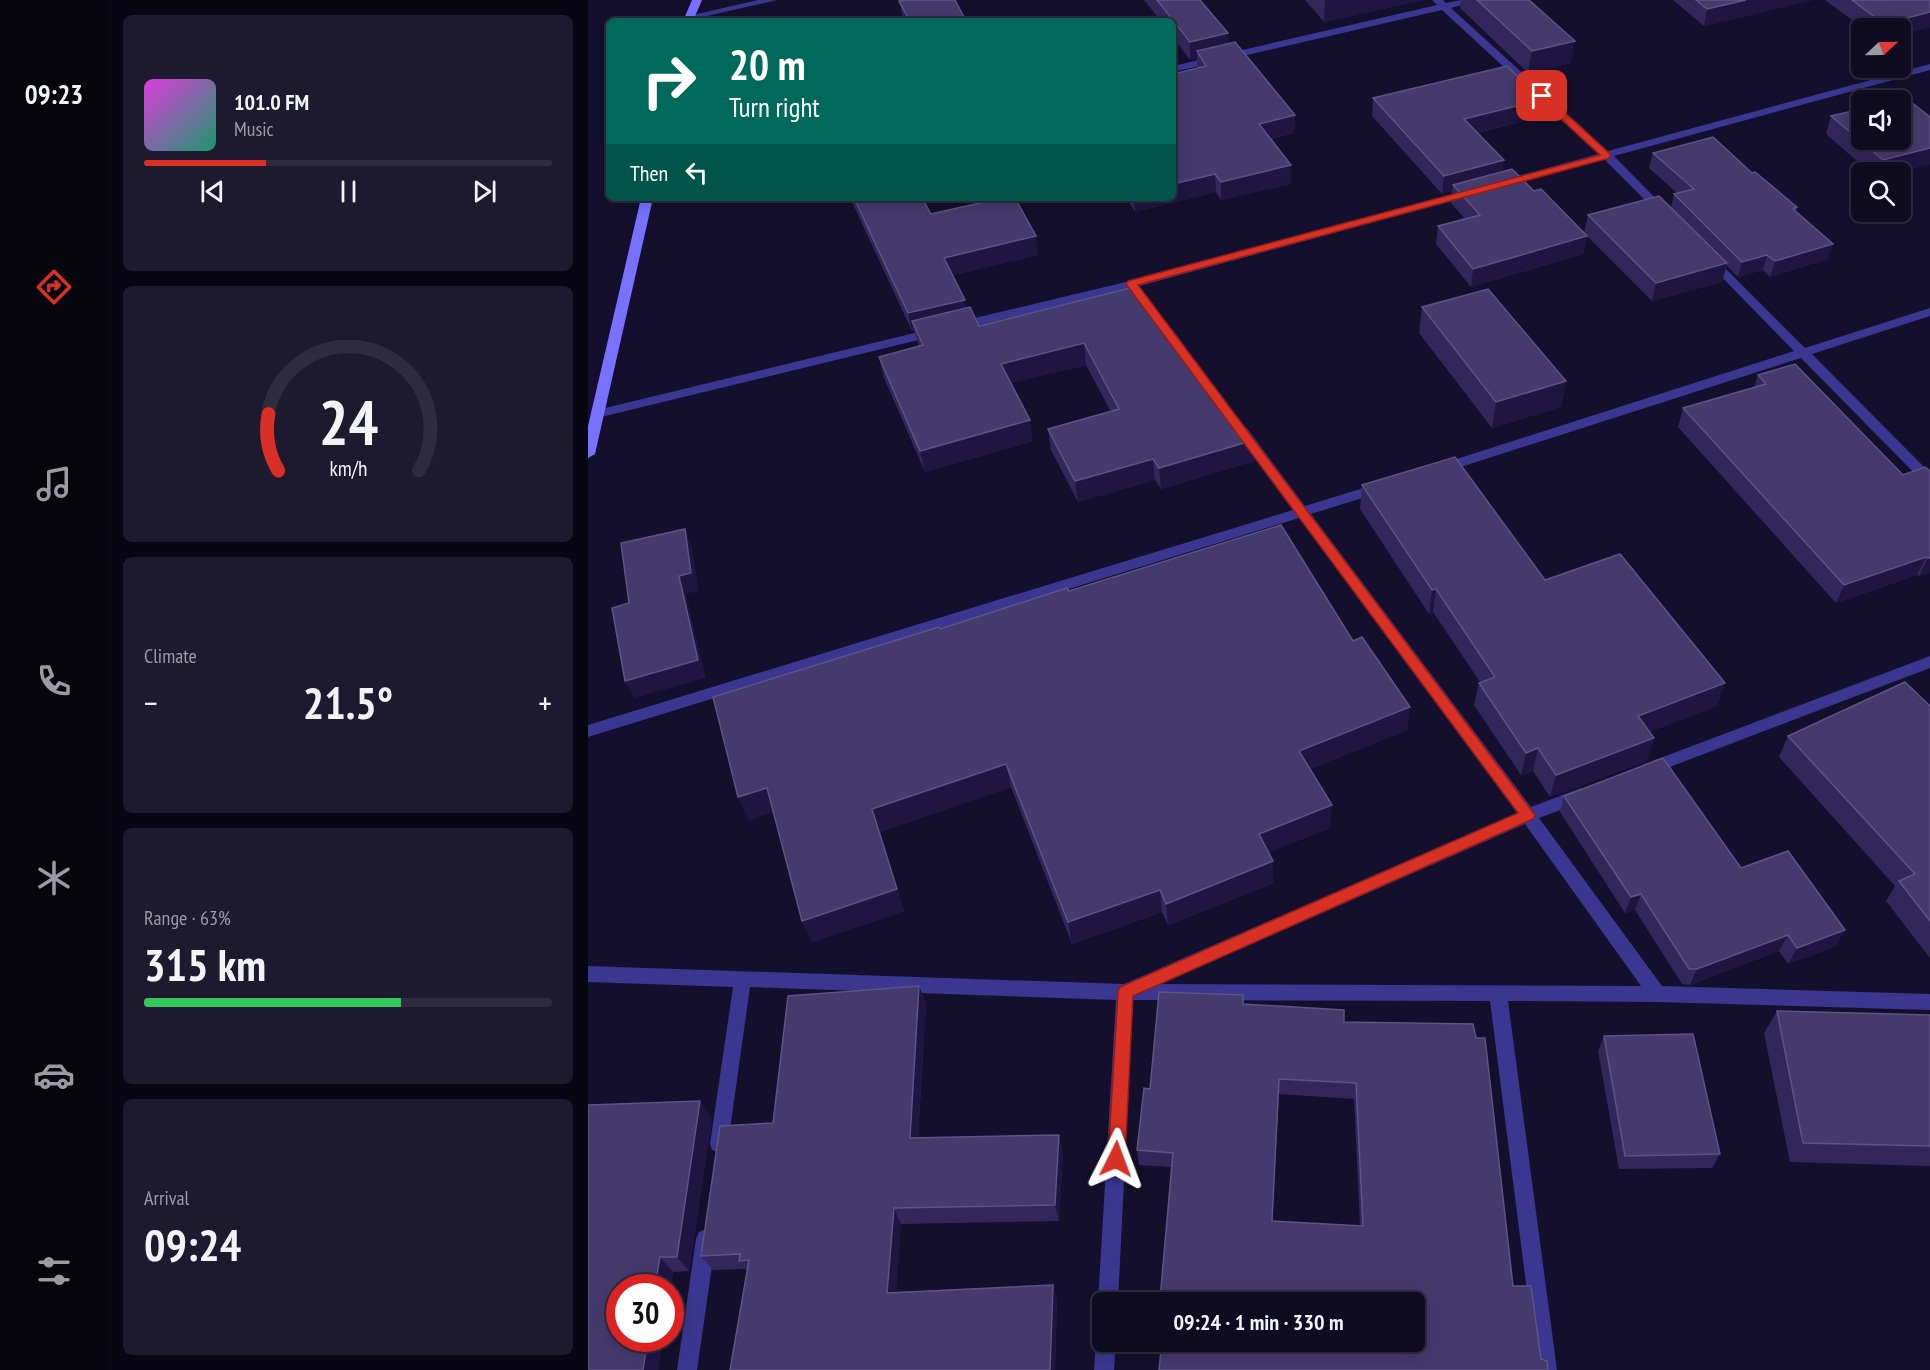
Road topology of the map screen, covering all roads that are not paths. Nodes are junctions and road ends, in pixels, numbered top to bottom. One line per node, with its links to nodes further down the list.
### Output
1 (697, 0): 5 (street)
2 (772, 0): 6 (street)
3 (1474, 0): 4 (street)
4 (1441, 3): 7 (street); 9 (street)
5 (689, 18)
6 (693, 18)
7 (1176, 68)
8 (1930, 68): 9 (street)
9 (1607, 156): 11 (street); 13 (street)
10 (646, 201): 17 (street)
11 (1672, 221)
12 (1704, 254): 15 (street)
13 (1132, 284): 16 (street); 17 (street)
14 (1930, 312): 15 (street)
15 (1802, 352): 20 (street); 21 (street)
16 (1189, 360)
17 (597, 414): 19 (street)
18 (1232, 417): 23 (street)
19 (588, 454)
20 (1428, 473)
21 (1930, 481)
22 (1394, 484): 23 (street)
23 (1303, 513): 25 (street); 28 (street)
24 (1930, 662): 26 (street)
25 (588, 731)
26 (1629, 777)
27 (1595, 789): 28 (street)
28 (1528, 815): 31 (street); 33 (street)
29 (588, 974): 30 (street)
30 (743, 978): 31 (street); 35 (street)
31 (1125, 992): 32 (street); 37 (street)
32 (1498, 993): 33 (street); 41 (street)
33 (1657, 994): 34 (street)
34 (1930, 1002)
35 (717, 1162)
36 (709, 1220): 39 (street)
37 (1109, 1292)
38 (1105, 1352): 40 (street)
39 (687, 1370)
40 (1104, 1370)
41 (1547, 1370)

